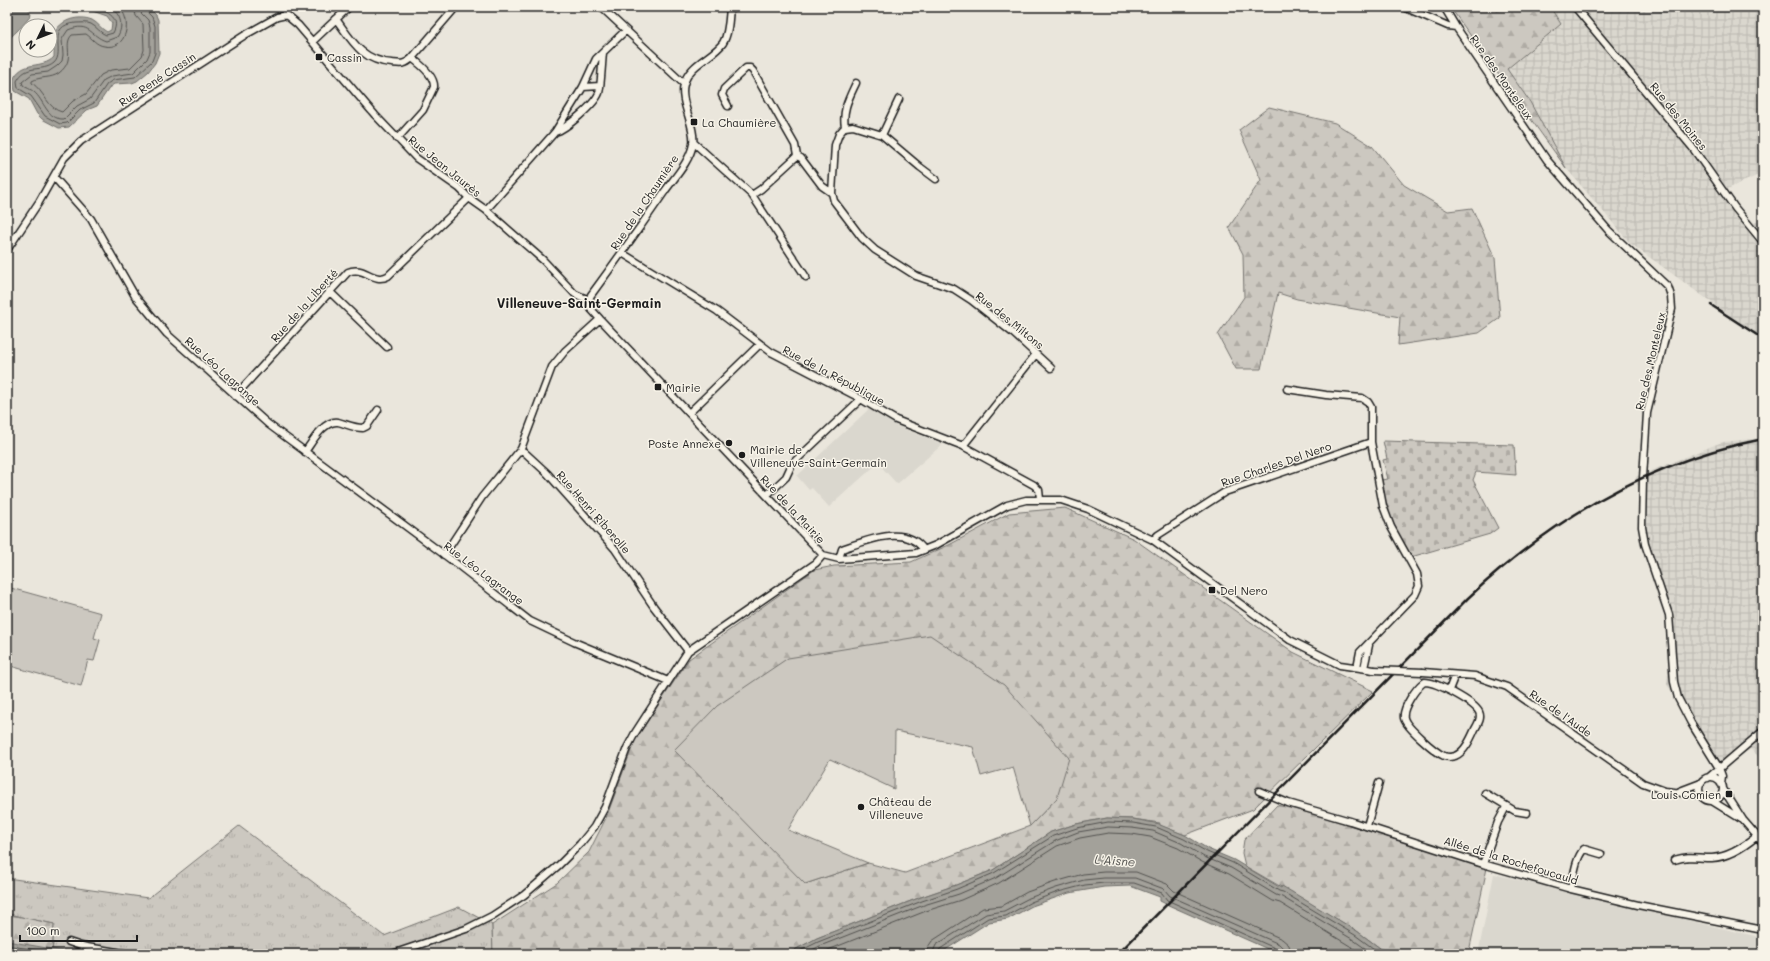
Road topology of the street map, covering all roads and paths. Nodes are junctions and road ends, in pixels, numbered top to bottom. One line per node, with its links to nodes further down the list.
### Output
1 (283, 7): 9 (street)
2 (349, 7): 10 (street)
3 (456, 7): 15 (street)
4 (601, 7): 12 (street)
5 (730, 7): 17 (street)
6 (1404, 7): 11 (street)
7 (1444, 7): 11 (street, Rue des Monteleux)
8 (1575, 7): 34 (street, Rue des Moines)
9 (286, 15): 13 (street, Rue Jean Jaurès); 28 (street, Rue René Cassin)
10 (336, 19): 13 (street); 15 (street)
11 (1456, 27): 69 (street, Rue des Monteleux)
12 (625, 30): 14 (street); 17 (street)
13 (313, 41): 25 (street, Rue Jean Jaurès)
14 (603, 53): 18 (street); 19 (street)
15 (412, 58): 25 (street)
16 (856, 83): 22 (street)
17 (684, 84): 26 (street)
18 (600, 86): 19 (street); 23 (street)
19 (583, 87): 23 (street)
20 (899, 99): 24 (street)
21 (728, 106): 27 (street)
22 (845, 127): 24 (street); 30 (street)
23 (555, 132): 33 (street)
24 (882, 135): 29 (street)
25 (398, 139): 32 (street, Rue Jean Jaurès)
26 (693, 142): 31 (street); 36 (street, Rue de la Chaumière)
27 (797, 156): 30 (street); 31 (street)
28 (54, 177): 35 (street, Rue René Cassin); 46 (street, Rue Léo Lagrange)
29 (936, 179)
30 (832, 193): 43 (street, Rue des Miltons)
31 (752, 195): 37 (street)
32 (469, 198): 33 (street, Rue Jean Jaurès); 38 (street, Rue de la Liberté)
33 (486, 210): 39 (street, Rue Jean Jaurès)
34 (1763, 242)
35 (7, 250)
36 (622, 253): 39 (street, Rue de la Chaumière); 41 (street, Rue de la République)
37 (806, 277)
38 (329, 291): 42 (street); 46 (street, Rue de la Liberté)
39 (589, 300): 40 (street, Rue de la Mairie)
40 (600, 319): 49 (street, Rue de la Mairie); 52 (street)
41 (760, 344): 47 (street, Rue de la République); 49 (street)
42 (387, 347)
43 (1036, 354): 44 (street, Rue des Miltons); 51 (street)
44 (1051, 368)
45 (1287, 389): 50 (street)
46 (235, 396): 53 (street, Rue Léo Lagrange)
47 (861, 400): 51 (street, Rue de la République); 54 (street)
48 (378, 410): 53 (street)
49 (689, 413): 54 (street, Rue de la Mairie)
50 (1371, 442): 56 (street, Rue Charles Del Nero); 61 (street)
51 (963, 446): 55 (street, Rue de la République)
52 (521, 449): 58 (street); 62 (street, Rue Henri Riberolle)
53 (305, 452): 58 (street, Rue Léo Lagrange)
54 (767, 495): 59 (street, Rue de la Mairie)
55 (1040, 499): 56 (street, Rue de l'Aude); 57 (street, Rue de l'Aude)
56 (1153, 540): 63 (street, Rue de l'Aude)
57 (924, 550): 60 (street, Rue de l'Aude); 60 (street)
58 (444, 555): 66 (street, Rue Léo Lagrange)
59 (823, 555): 60 (street, Rue de l'Aude); 62 (street)
60 (839, 556)
61 (1369, 645): 63 (street); 64 (street)
62 (688, 651): 66 (street)
63 (1357, 667): 64 (street, Rue de l'Aude)
64 (1364, 668): 65 (street, Rue de l'Aude, bridge)
65 (1455, 675): 67 (street); 75 (street, Rue de l'Aude)
66 (668, 681): 92 (street)
67 (1449, 690): 67 (street)
68 (1763, 731): 69 (street)
69 (1719, 768): 70 (street); 73 (street)
70 (1708, 778): 72 (street); 73 (street)
71 (1379, 783): 82 (street)
72 (1701, 783): 75 (street); 77 (street)
73 (1722, 787): 78 (street); 81 (street)
74 (1259, 791): 82 (street, Allée de la Rochefoucauld)
75 (1680, 792): 77 (street, Rue de l'Aude)
76 (1485, 793): 79 (street)
77 (1700, 795): 78 (street)
78 (1712, 801): 81 (street)
79 (1506, 807): 80 (street); 87 (street)
80 (1527, 813)
81 (1743, 820): 83 (street)
82 (1367, 826): 87 (street, Allée de la Rochefoucauld)
83 (1757, 836): 84 (street); 86 (street)
84 (1763, 843)
85 (1601, 854): 88 (street)
86 (1674, 860)
87 (1483, 864): 88 (street, Allée de la Rochefoucauld)
88 (1571, 889): 89 (street, Allée de la Rochefoucauld)
89 (1763, 930)
90 (68, 942): 91 (street)
91 (129, 954)
92 (392, 954)

